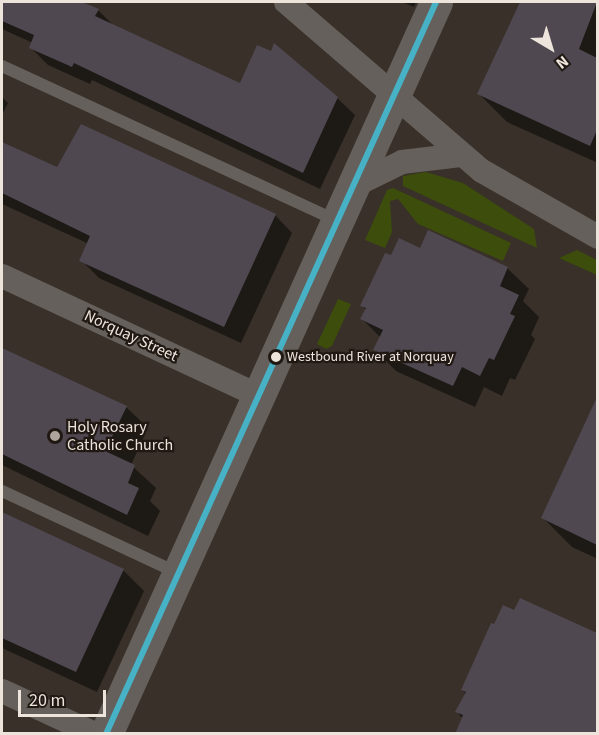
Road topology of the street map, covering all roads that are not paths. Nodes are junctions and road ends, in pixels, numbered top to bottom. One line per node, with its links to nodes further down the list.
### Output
1 (286, 2): 4 (street)
2 (436, 2): 4 (street)
3 (2, 66): 7 (lane)
4 (395, 94): 5 (street); 6 (street)
5 (461, 155): 6 (street); 8 (street)
6 (351, 187): 7 (street)
7 (337, 220): 10 (street)
8 (595, 231)
9 (2, 276): 10 (street, Norquay Street)
10 (261, 397): 12 (street)
11 (2, 491): 12 (lane)
12 (179, 574): 15 (street)
13 (2, 691): 14 (street)
14 (95, 734)
15 (106, 734)

